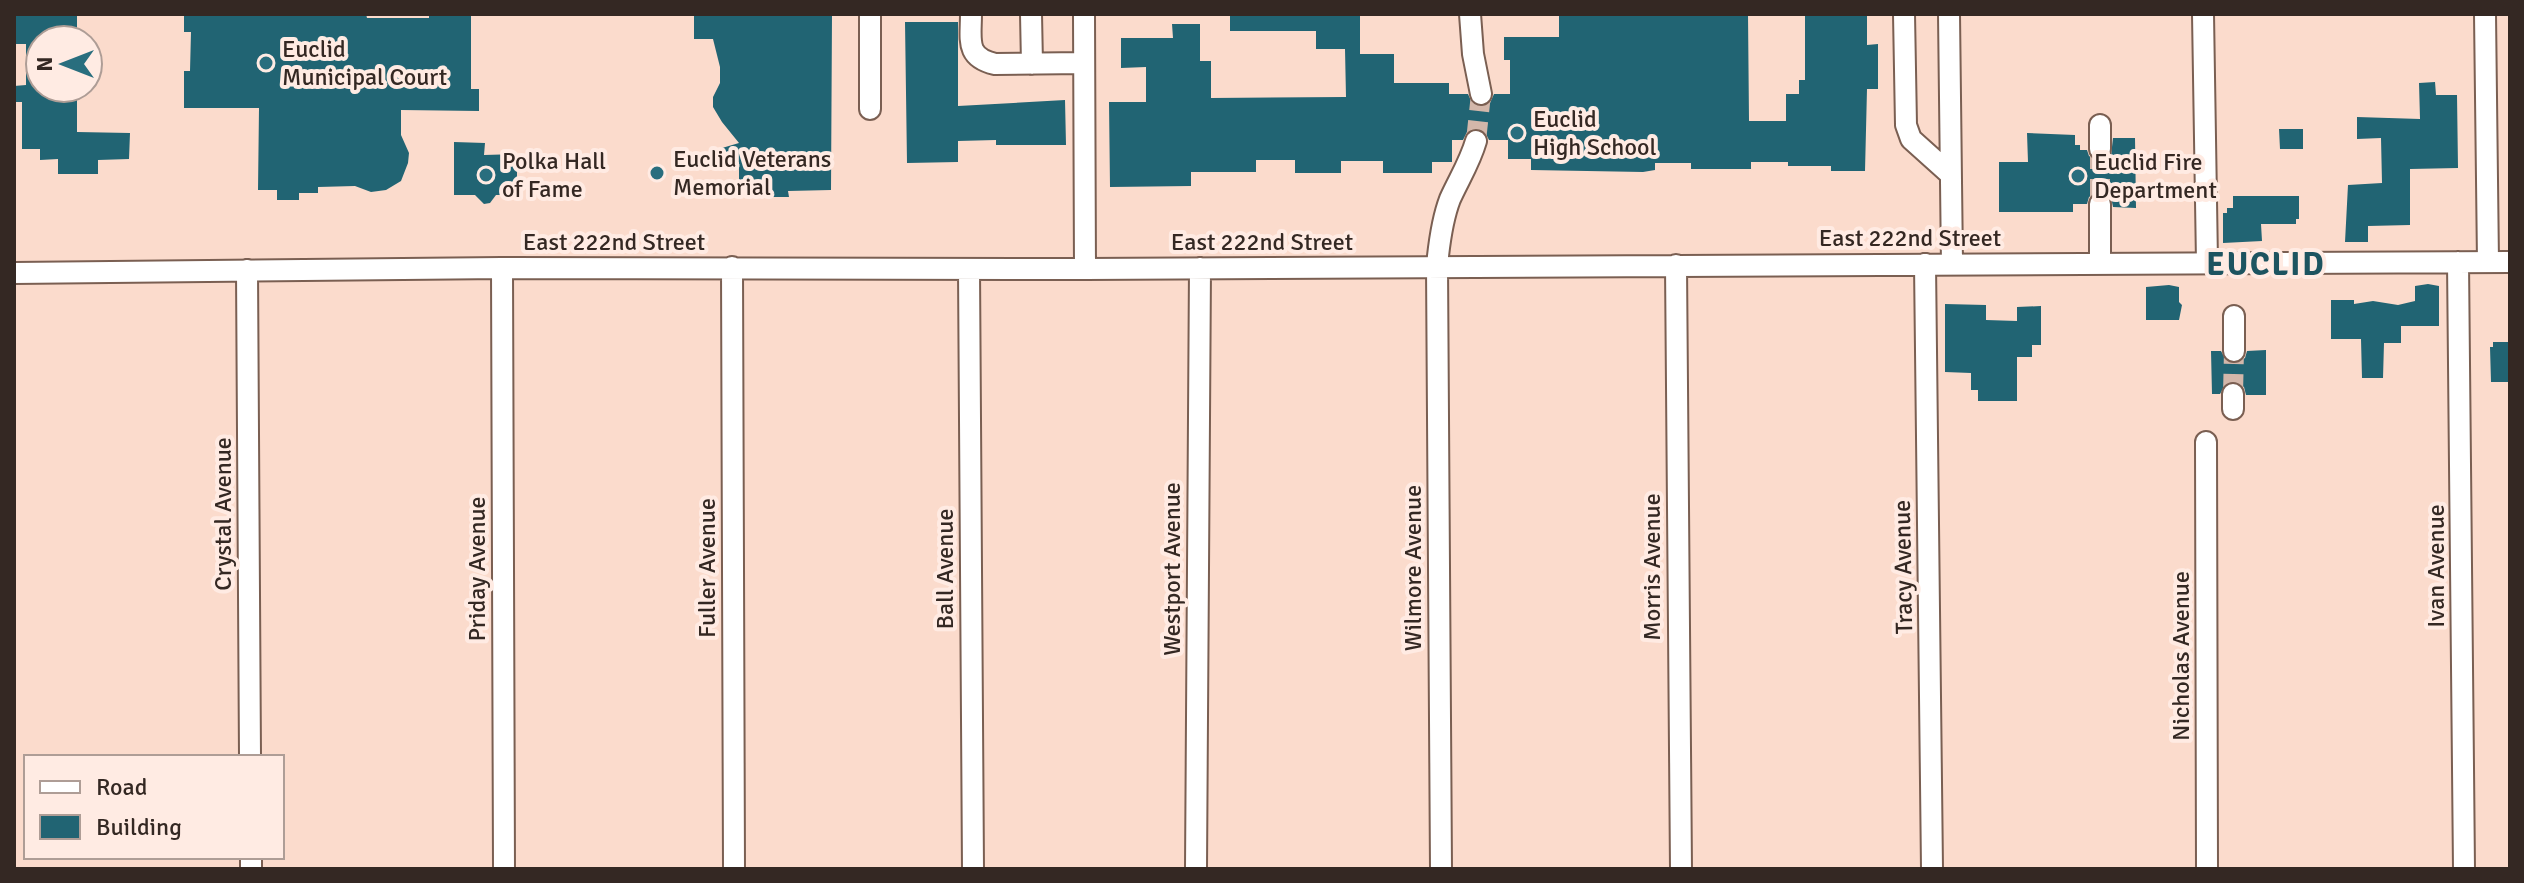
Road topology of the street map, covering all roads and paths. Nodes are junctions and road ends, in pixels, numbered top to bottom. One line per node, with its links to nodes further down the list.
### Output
1 (870, 14): 13 (street)
2 (971, 14): 11 (street)
3 (1031, 14): 11 (street)
4 (1084, 14): 10 (street)
5 (1470, 14): 12 (street)
6 (1904, 14): 17 (street)
7 (1949, 14): 17 (street)
8 (2203, 14): 19 (street)
9 (2485, 14): 21 (street)
10 (1084, 63): 11 (street); 32 (street)
11 (1032, 64)
12 (1481, 94)
13 (870, 109)
14 (2100, 125): 16 (street)
15 (1476, 141): 27 (street, Wilmore Avenue)
16 (2100, 149)
17 (1950, 174): 25 (street)
18 (2100, 204): 23 (street)
19 (2207, 262): 20 (street, East 222nd Street); 23 (street, East 222nd Street)
20 (2458, 262): 21 (street, East 222nd Street); 47 (street, Ivan Avenue)
21 (2488, 262): 22 (street, East 222nd Street)
22 (2510, 262)
23 (2100, 263): 25 (street, East 222nd Street)
24 (1925, 264): 25 (street, East 222nd Street); 26 (street, East 222nd Street); 45 (street, Tracy Avenue)
25 (1952, 264)
26 (1676, 265): 27 (street, East 222nd Street); 44 (street, Morris Avenue)
27 (1437, 266): 30 (street, East 222nd Street); 43 (street, Wilmore Avenue)
28 (732, 267): 29 (street, East 222nd Street); 31 (street, East 222nd Street); 40 (street, Fuller Avenue)
29 (502, 268): 33 (street, East 222nd Street); 39 (street, Priday Avenue)
30 (1200, 268): 32 (street, East 222nd Street); 42 (street, Westport Avenue)
31 (969, 269): 32 (street, East 222nd Street); 41 (street, Ball Avenue)
32 (1085, 269)
33 (247, 270): 34 (street, East 222nd Street); 38 (street, Crystal Avenue)
34 (14, 273)
35 (2234, 316): 36 (street)
36 (2234, 351)
37 (2206, 442): 46 (street, Nicholas Avenue)
38 (250, 755)
39 (504, 869)
40 (734, 869)
41 (973, 869)
42 (1196, 869)
43 (1441, 869)
44 (1681, 869)
45 (1932, 869)
46 (2207, 869)
47 (2464, 869)

